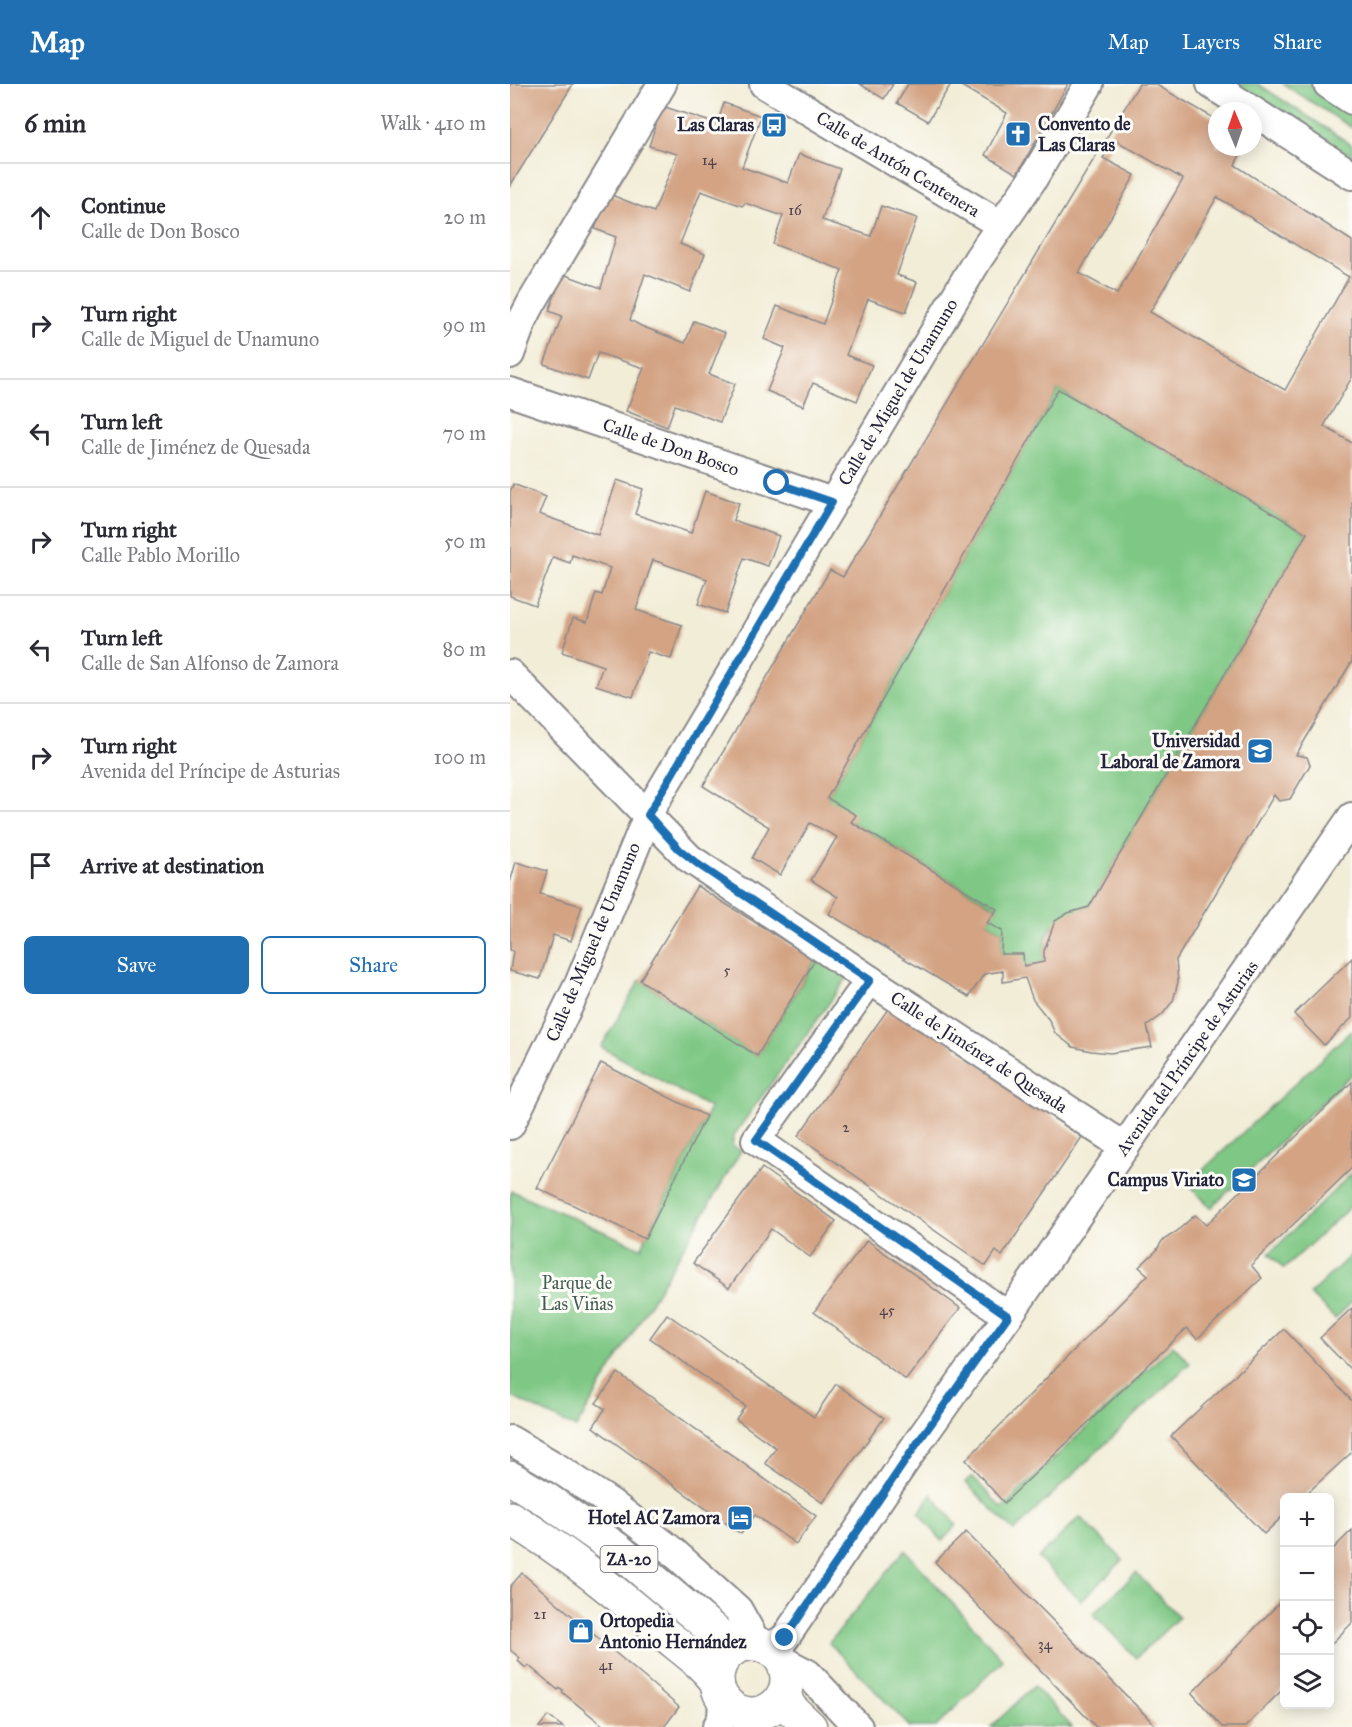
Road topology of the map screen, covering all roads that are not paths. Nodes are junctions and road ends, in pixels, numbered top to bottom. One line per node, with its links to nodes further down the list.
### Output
1 (662, 84): 9 (street)
2 (764, 84): 8 (street, Calle de Antón Centenera)
3 (1089, 84): 8 (street, Calle de Miguel de Unamuno)
4 (1211, 84): 7 (street)
5 (1328, 84): 6 (street)
6 (1352, 100)
7 (1352, 175)
8 (1001, 225): 11 (street, Calle de Miguel de Unamuno)
9 (510, 354)
10 (510, 392): 11 (street, Calle de Don Bosco)
11 (832, 502): 13 (street, Calle de Miguel de Unamuno)
12 (510, 674): 13 (street, Calle de Jiménez de Quesada)
13 (648, 815): 15 (street, Calle de Jiménez de Quesada); 16 (street, Calle de Miguel de Unamuno)
14 (1352, 817): 17 (street, Avenida del Príncipe de Asturias)
15 (870, 980): 17 (street, Calle de Jiménez de Quesada); 18 (street)
16 (510, 1125)
17 (1125, 1147): 18 (street, Avenida del Príncipe de Asturias)
18 (1008, 1316): 22 (street, Avenida del Príncipe de Asturias)
19 (510, 1440): 22 (street)
20 (510, 1478): 22 (highway, ZA-20)
21 (510, 1518): 24 (highway, ZA-20)
22 (763, 1650): 23 (highway); 24 (highway); 26 (street)
23 (784, 1694): 24 (highway); 25 (highway)
24 (735, 1710)
25 (810, 1727)
26 (858, 1727)

